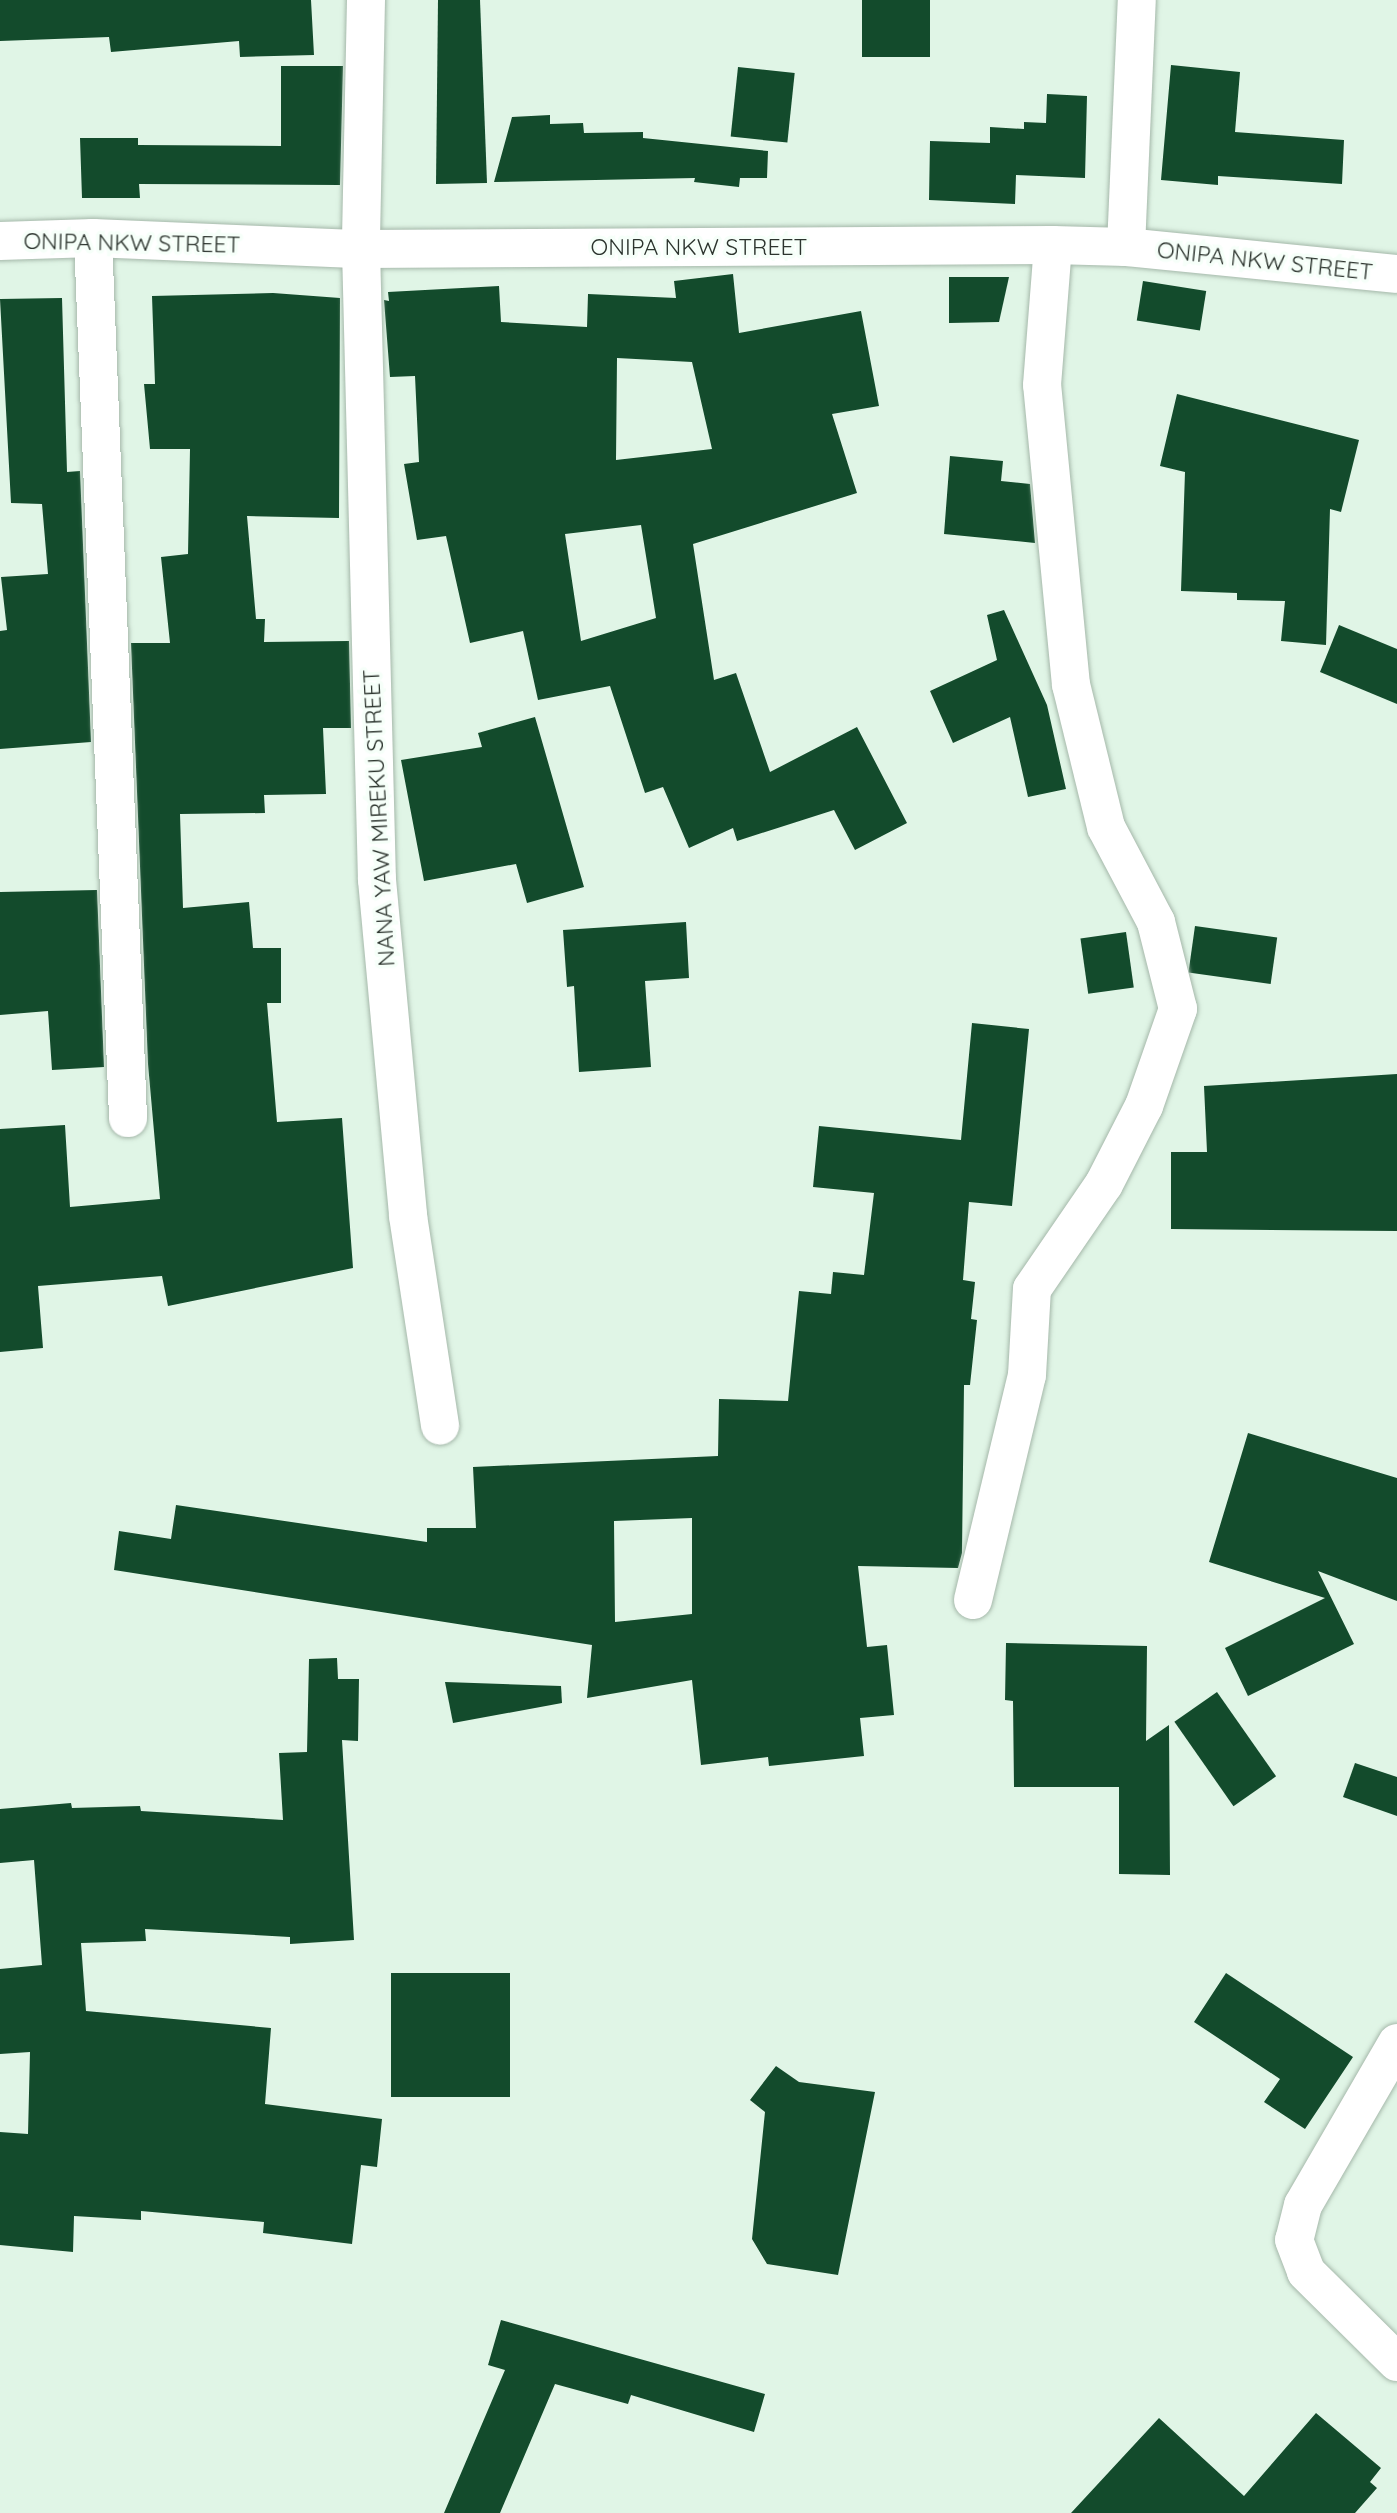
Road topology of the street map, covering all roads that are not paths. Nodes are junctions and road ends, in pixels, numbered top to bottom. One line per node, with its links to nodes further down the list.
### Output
1 (366, 0): 7 (street, NANA YAW MIREKU STREET)
2 (1137, 0): 6 (street)
3 (93, 239): 4 (street, ONIPA NKW STREET); 7 (street, ONIPA NKW STREET); 9 (street)
4 (0, 241)
5 (1053, 245): 6 (street, ONIPA NKW STREET); 7 (street, ONIPA NKW STREET); 11 (street)
6 (1126, 247): 8 (street, ONIPA NKW STREET)
7 (361, 249): 10 (street, NANA YAW MIREKU STREET)
8 (1397, 274)
9 (128, 1118)
10 (440, 1426)
11 (973, 1600)
12 (1397, 2043): 13 (street)
13 (1397, 2362)

